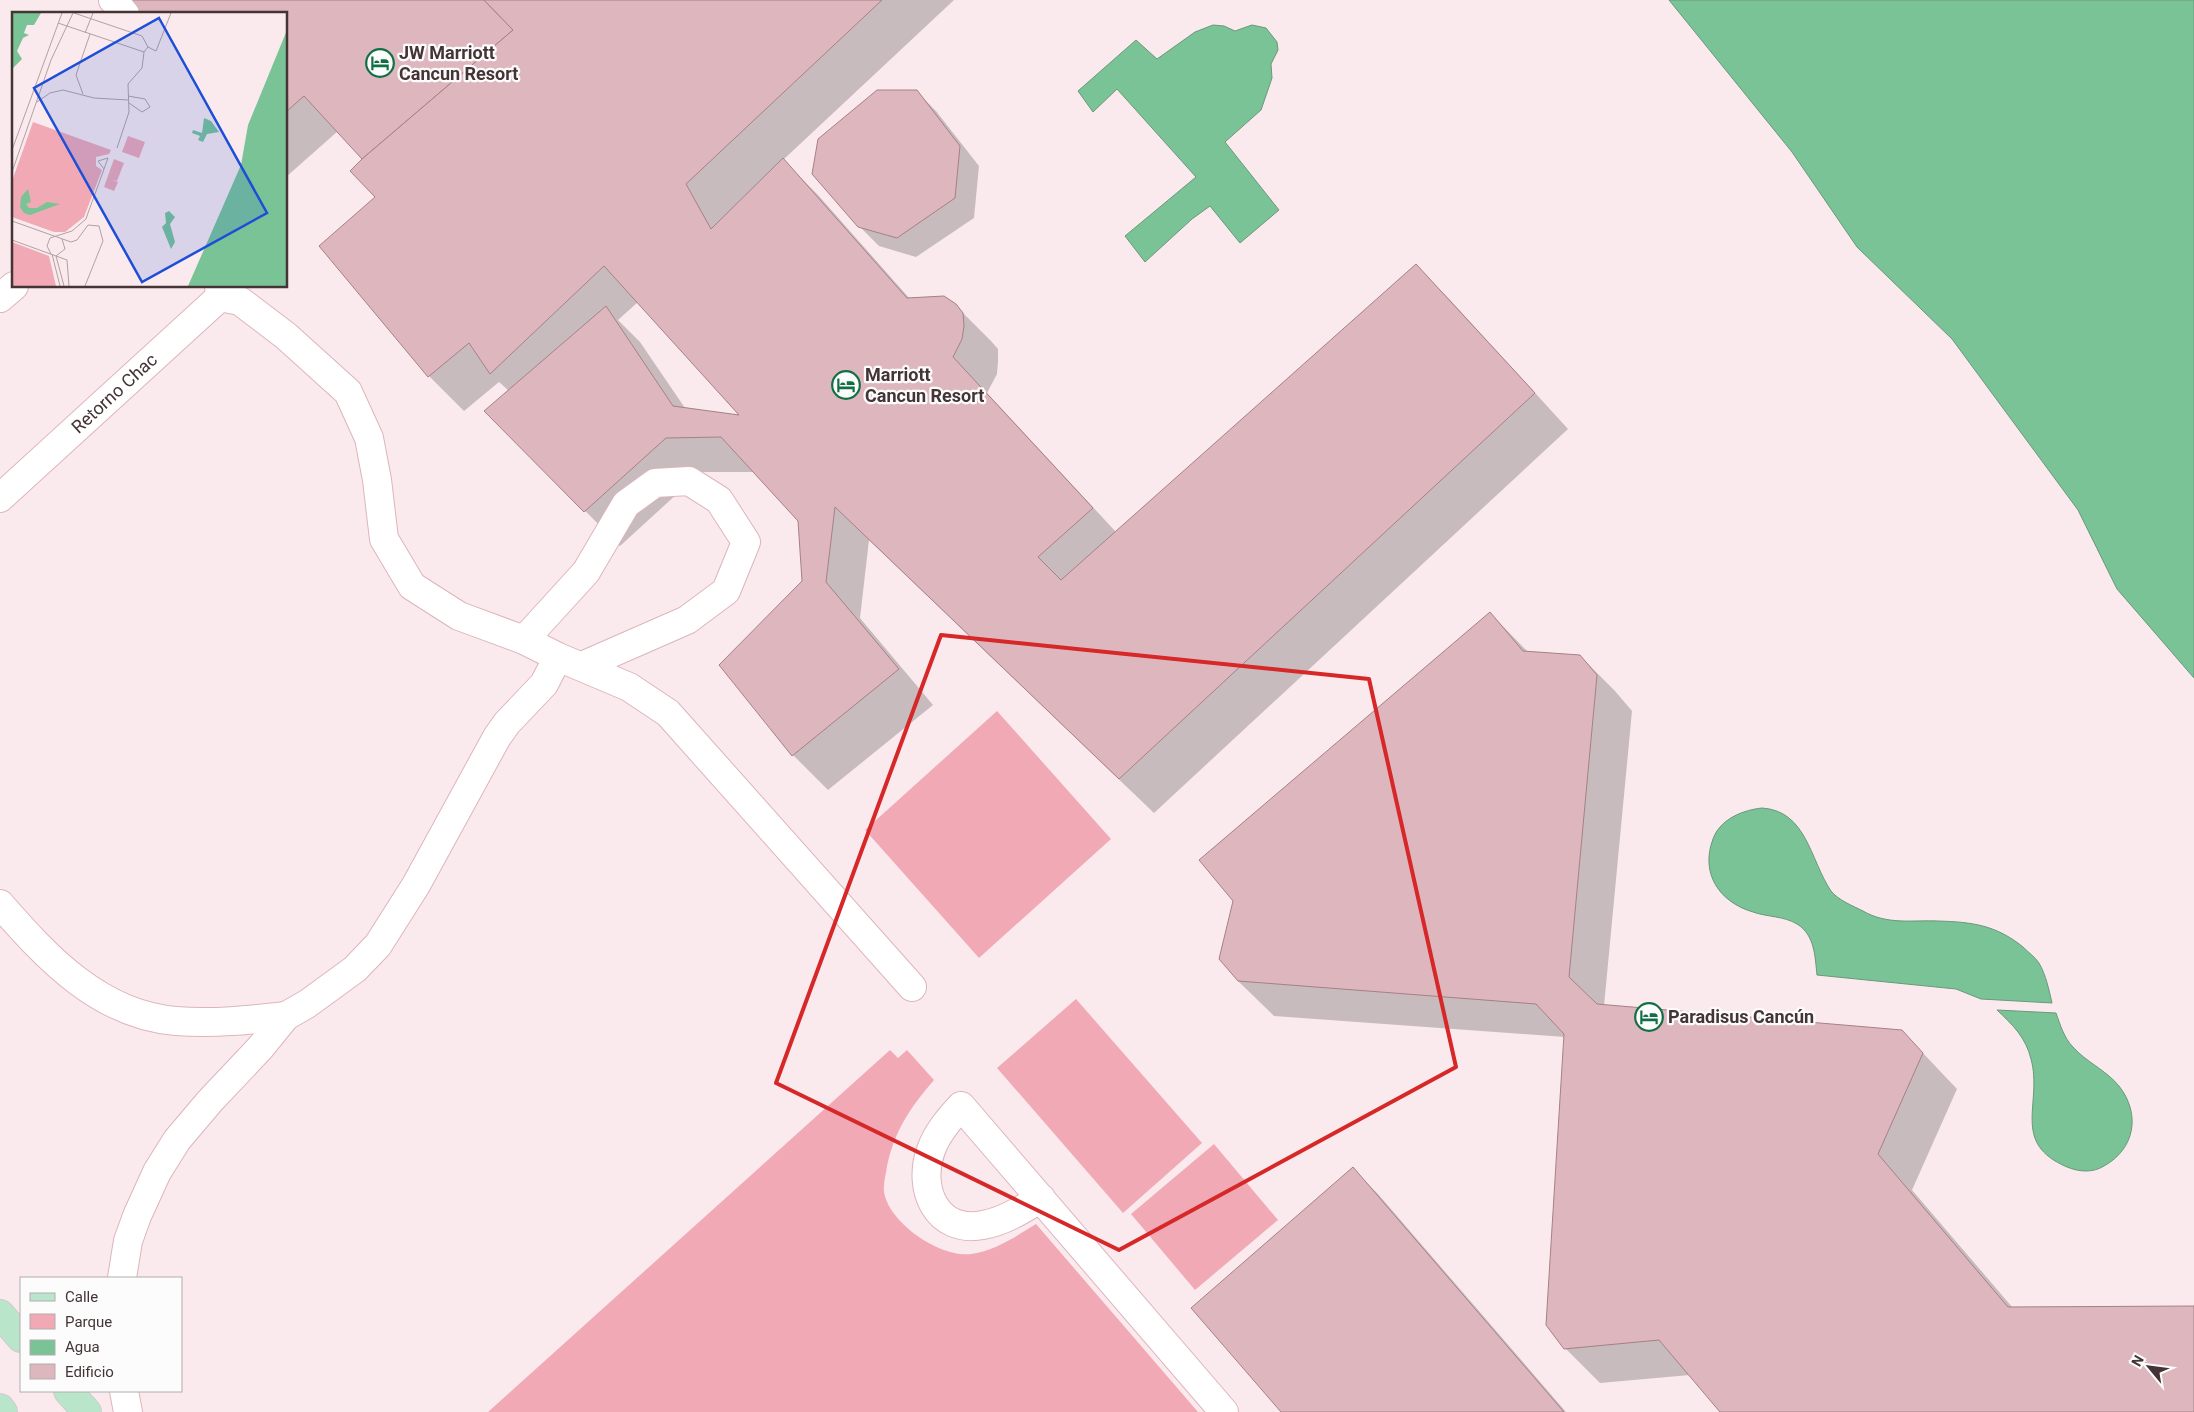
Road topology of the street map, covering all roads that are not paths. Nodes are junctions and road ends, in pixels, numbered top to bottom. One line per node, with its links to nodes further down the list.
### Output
1 (113, 0): 2 (street)
2 (122, 12)
3 (12, 288): 5 (street)
4 (220, 292): 6 (street, Retorno Chac); 7 (street)
5 (0, 298)
6 (0, 498)
7 (524, 640): 8 (street); 8 (street)
8 (570, 662): 10 (street); 11 (street)
9 (0, 904): 11 (street)
10 (912, 987)
11 (286, 1016): 13 (street)
12 (1041, 1198): 12 (street); 22 (street)
13 (122, 1277)
14 (0, 1314): 15 (main road)
15 (20, 1337)
16 (69, 1392): 20 (main road)
17 (124, 1392): 21 (street)
18 (0, 1408): 19 (main road)
19 (3, 1412)
20 (87, 1412)
21 (128, 1412)
22 (1224, 1412)

